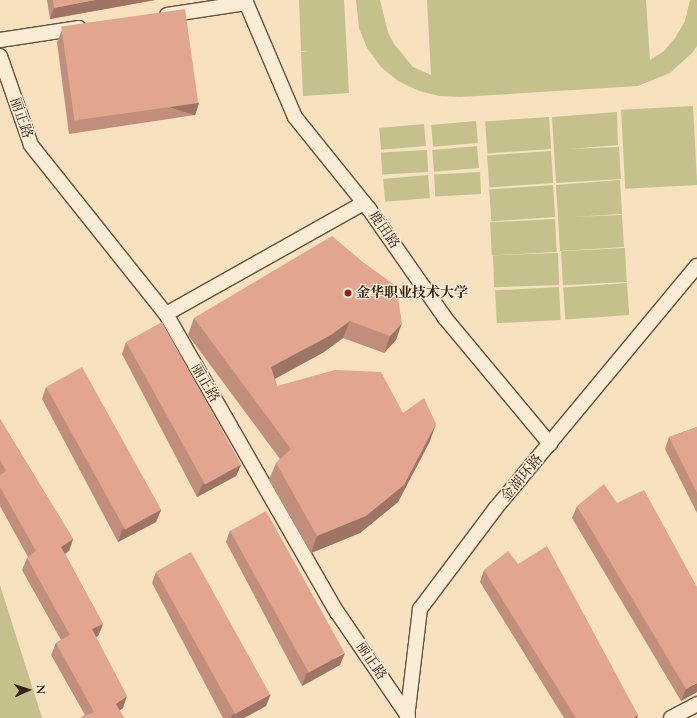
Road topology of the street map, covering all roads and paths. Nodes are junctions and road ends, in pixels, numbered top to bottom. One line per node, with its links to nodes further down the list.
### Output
1 (245, 2): 2 (street); 6 (street, 鹿田路)
2 (154, 17)
3 (92, 26): 4 (street)
4 (0, 40)
5 (0, 56): 8 (street, 丽正路)
6 (364, 203): 8 (street); 9 (street, 鹿田路)
7 (697, 266): 9 (street, 金湖环路)
8 (166, 314): 11 (street, 丽正路)
9 (550, 444): 11 (street, 金湖环路)
10 (697, 704): 12 (street)
11 (408, 717)
12 (671, 718)

